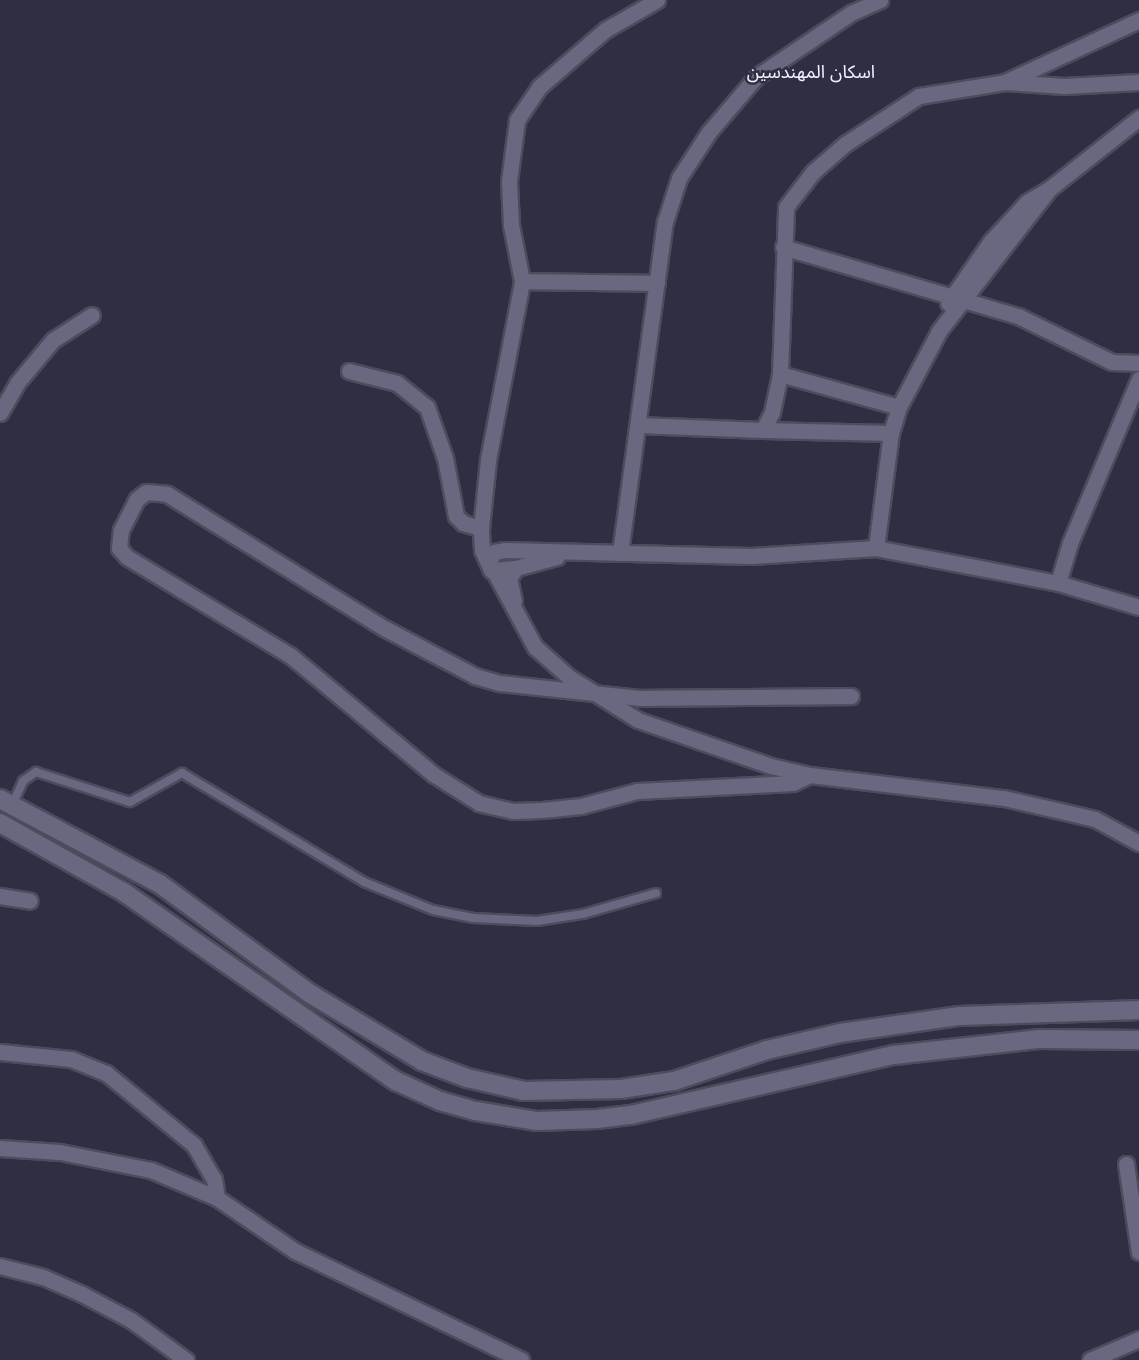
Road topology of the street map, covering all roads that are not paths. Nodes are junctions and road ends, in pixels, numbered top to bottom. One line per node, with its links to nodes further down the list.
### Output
1 (657, 0): 8 (street)
2 (880, 0): 9 (street)
3 (1139, 20): 5 (street)
4 (1139, 81): 5 (street)
5 (1005, 82): 7 (street)
6 (1139, 118): 10 (street)
7 (783, 247): 10 (street); 14 (street)
8 (522, 281): 9 (street); 21 (street)
9 (657, 283): 18 (street)
10 (957, 297): 12 (street); 16 (street)
11 (92, 315): 17 (street)
12 (1139, 363)
13 (349, 371): 21 (street)
14 (780, 374): 16 (street); 19 (street)
15 (1139, 379): 28 (street)
16 (899, 407): 20 (street)
17 (0, 413)
18 (638, 425): 19 (street); 25 (street)
19 (763, 430): 20 (street)
20 (891, 433): 22 (street)
21 (481, 528): 23 (street); 27 (street)
22 (876, 548): 25 (street); 28 (street)
23 (501, 550): 24 (street); 27 (street)
24 (574, 553): 25 (street); 26 (street)
25 (620, 553)
26 (516, 568): 27 (street); 30 (street)
27 (491, 570): 30 (street)
28 (1058, 583): 29 (street)
29 (1139, 607)
30 (535, 647): 31 (street)
31 (595, 694): 32 (street); 33 (street); 33 (street)
32 (851, 696)
33 (810, 775): 36 (street)
34 (6, 802): 37 (lane); 42 (main road)
35 (0, 823): 44 (main road)
36 (1139, 843)
37 (656, 893)
38 (0, 896): 39 (street)
39 (30, 901)
40 (1138, 1010): 42 (main road)
41 (1139, 1040): 44 (main road)
42 (767, 1050): 44 (main road)
43 (0, 1052): 47 (street)
44 (769, 1084)
45 (0, 1148): 47 (street)
46 (1126, 1164): 48 (street)
47 (217, 1198): 52 (street)
48 (1139, 1252)
49 (0, 1266): 51 (street)
50 (1139, 1340): 53 (street)
51 (186, 1360)
52 (521, 1360)
53 (1090, 1360)

